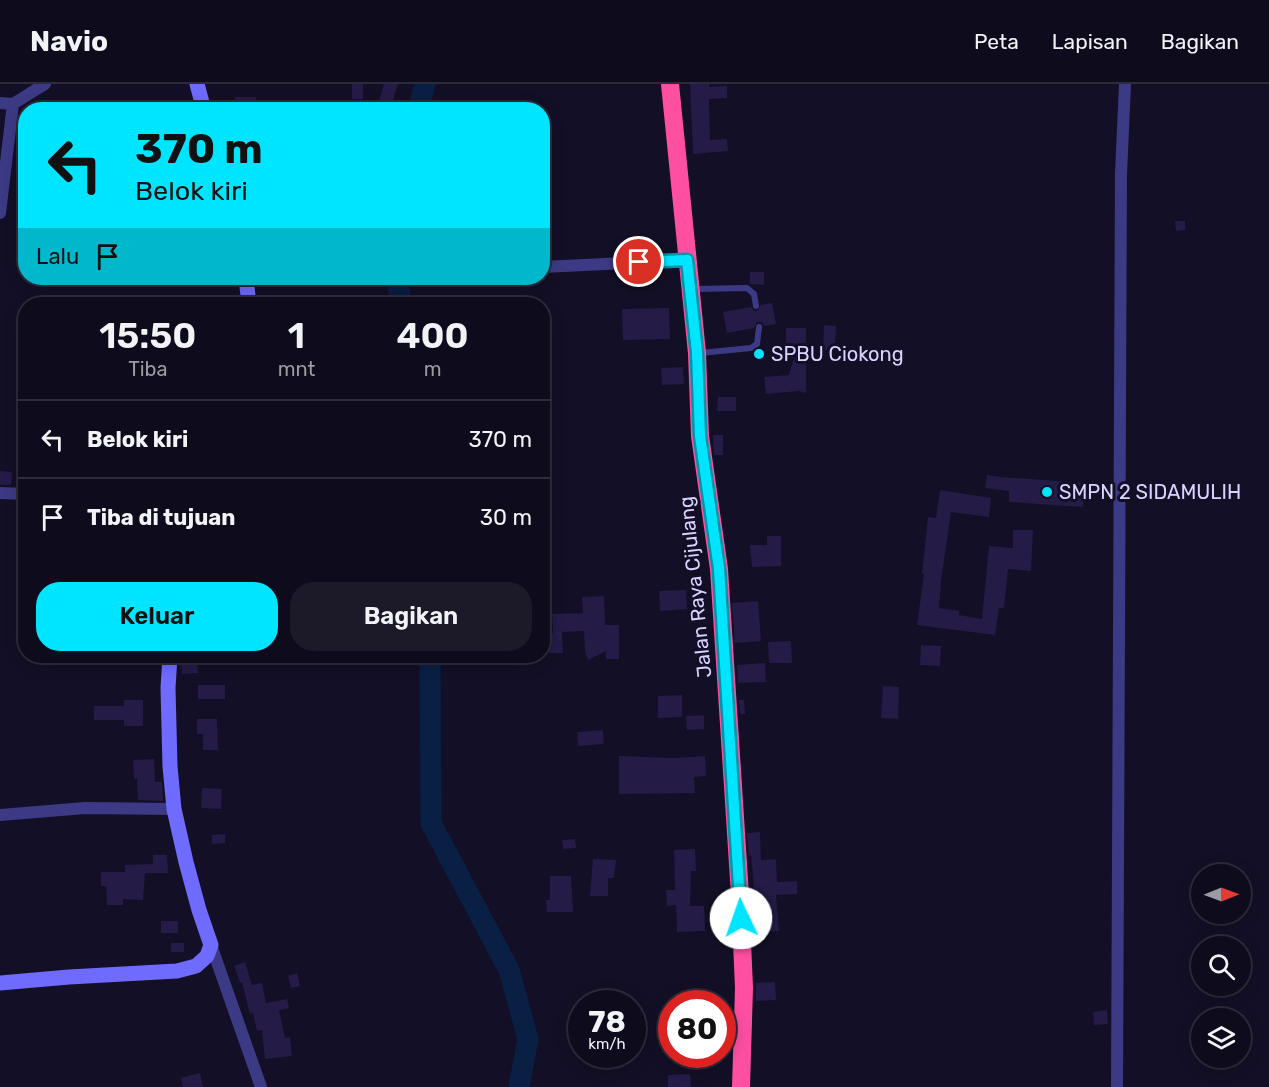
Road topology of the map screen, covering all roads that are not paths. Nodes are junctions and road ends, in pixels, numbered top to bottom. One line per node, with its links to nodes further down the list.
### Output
1 (45, 84): 6 (street)
2 (197, 84): 5 (street)
3 (670, 84): 8 (highway, Jalan Raya Cijulang)
4 (1125, 84): 23 (street)
5 (202, 102)
6 (6, 103): 7 (street)
7 (0, 213)
8 (687, 260): 9 (street); 10 (highway, Jalan Raya Cijulang)
9 (550, 267)
10 (690, 289): 11 (lane); 13 (highway, Jalan Raya Cijulang)
11 (756, 306)
12 (759, 327): 13 (lane)
13 (697, 353): 22 (highway, Jalan Raya Cijulang)
14 (0, 493): 15 (street)
15 (18, 494)
16 (170, 663): 17 (street)
17 (174, 809): 18 (street); 19 (street)
18 (0, 814)
19 (211, 945): 20 (street); 21 (street)
20 (0, 983)
21 (261, 1087)
22 (741, 1087)
23 (1116, 1087)

